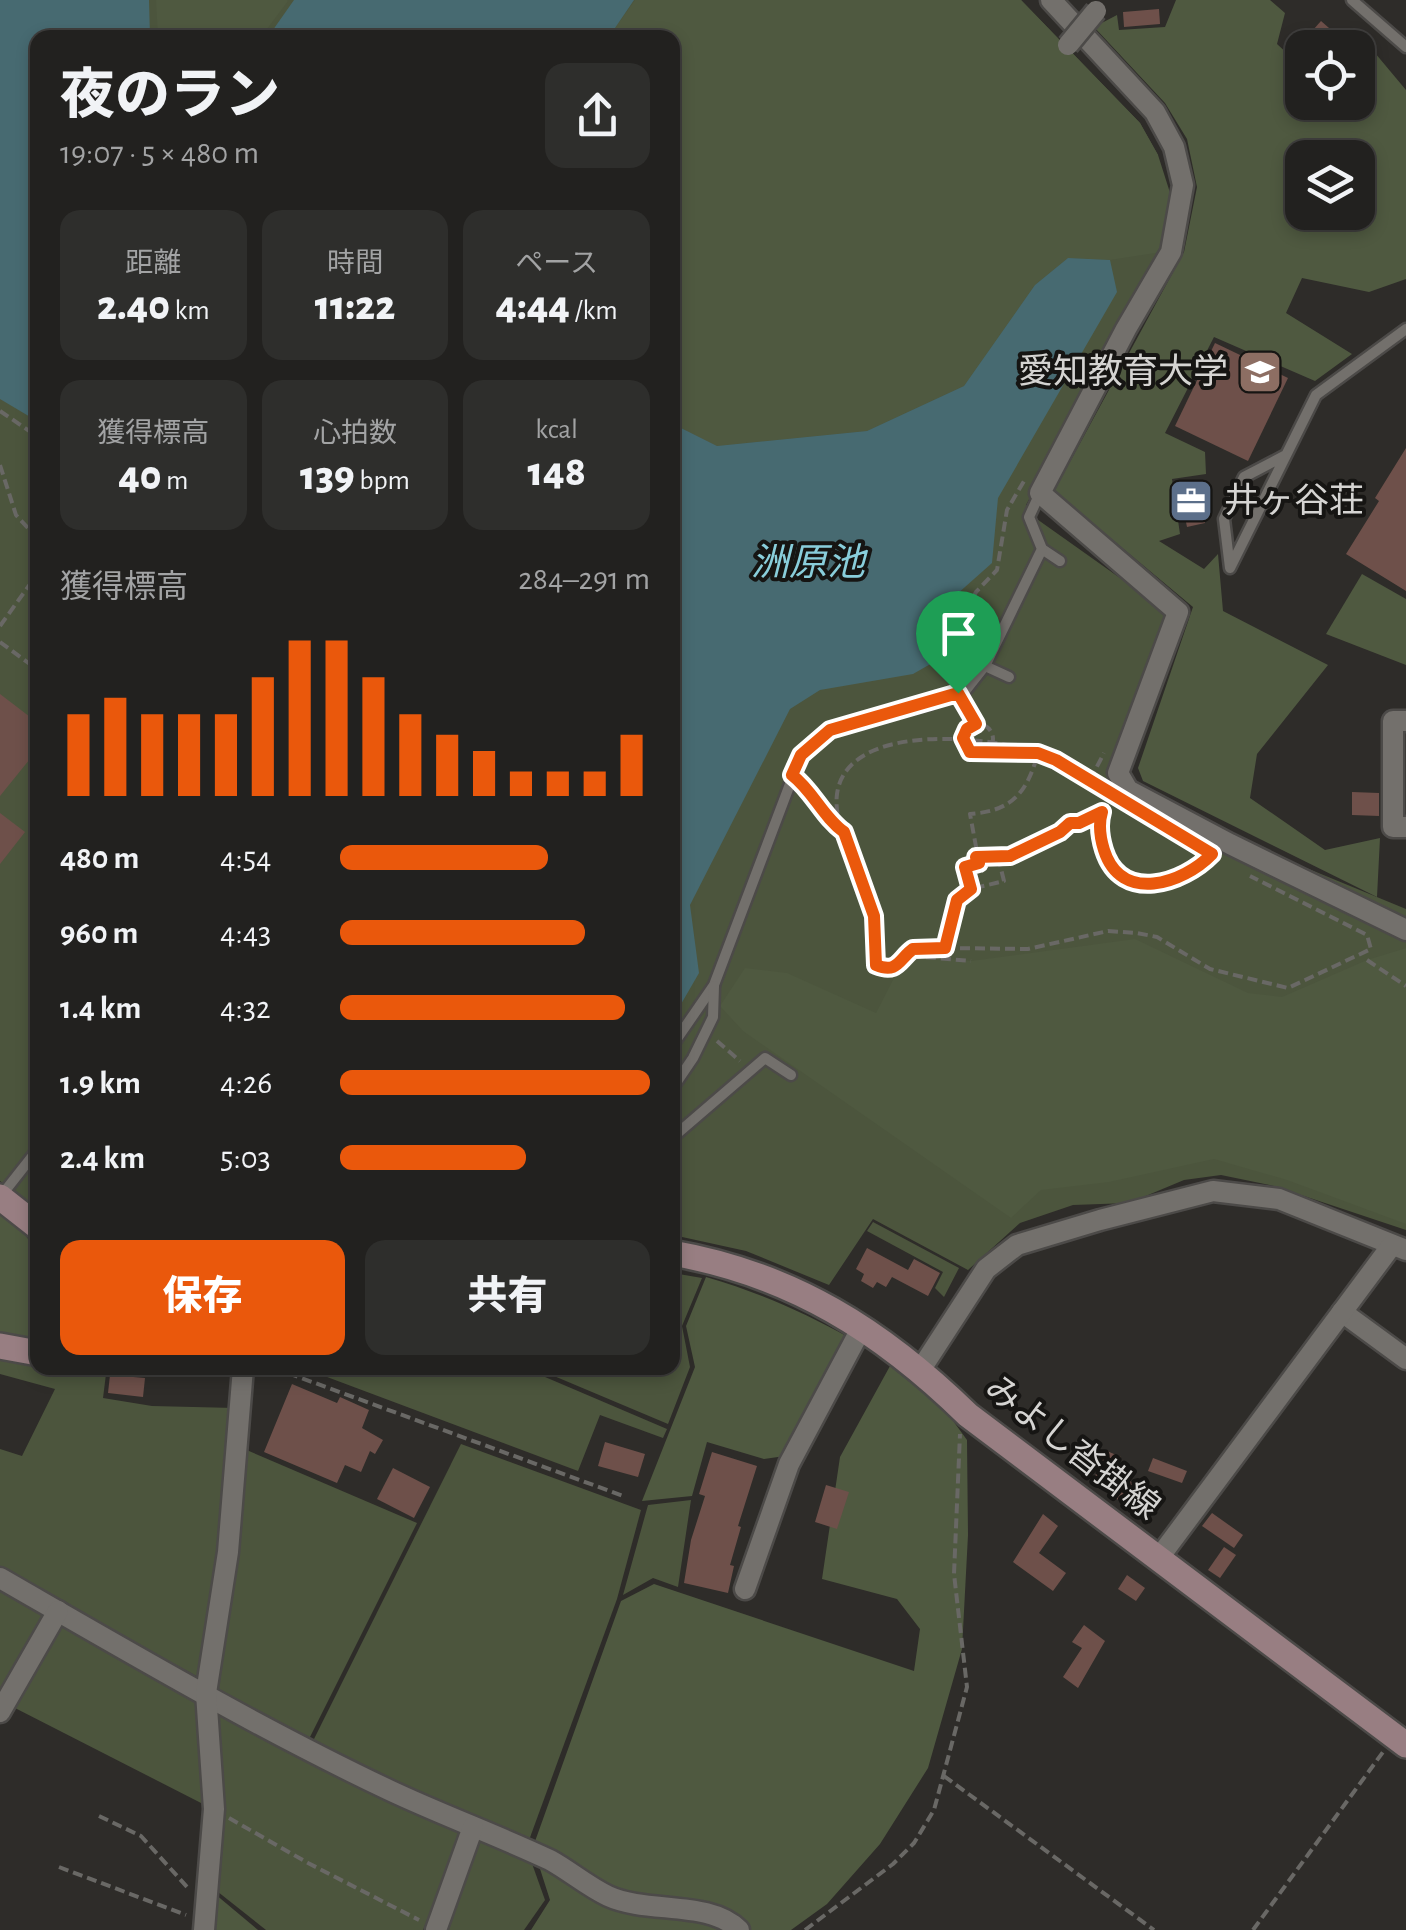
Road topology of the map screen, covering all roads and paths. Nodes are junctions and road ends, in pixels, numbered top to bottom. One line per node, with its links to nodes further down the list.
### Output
1 (1051, 0): 11 (street)
2 (1352, 0): 5 (lane)
3 (1099, 5): 4 (street, bridge)
4 (1068, 45)
5 (1406, 47)
6 (1406, 329): 9 (lane)
7 (0, 411): 8 (path)
8 (30, 431)
9 (1286, 455): 9 (lane)
10 (0, 464): 12 (path)
11 (1040, 493): 13 (lane); 36 (street)
12 (30, 530)
13 (1042, 549): 14 (lane); 19 (lane)
14 (1060, 561)
15 (30, 585): 16 (path)
16 (0, 626)
17 (0, 642): 18 (path)
18 (30, 664)
19 (985, 666): 20 (lane); 21 (lane)
20 (1009, 677)
21 (958, 693): 23 (path); 27 (lane)
22 (1406, 721): 30 (street)
23 (976, 724): 25 (path); 25 (path)
24 (1107, 748): 28 (path)
25 (970, 752): 26 (path)
26 (1038, 753): 28 (path); 31 (path); 33 (path)
27 (792, 775): 31 (path); 41 (lane)
28 (1090, 780): 29 (path)
29 (1102, 812): 32 (path); 33 (path)
30 (1406, 827)
31 (844, 832): 37 (path)
32 (1212, 854)
33 (977, 860): 35 (path); 35 (path)
34 (1245, 873): 37 (path)
35 (971, 889): 37 (path)
36 (1406, 930)
37 (945, 948)
38 (910, 956): 40 (path)
39 (1367, 960): 42 (path)
40 (971, 961)
41 (714, 985): 43 (lane); 44 (lane)
42 (1406, 986)
43 (706, 1032): 45 (path); 46 (lane)
44 (680, 1034)
45 (750, 1070): 47 (lane); 48 (lane)
46 (680, 1075)
47 (791, 1075)
48 (680, 1131)
49 (30, 1159): 50 (lane)
50 (0, 1197): 51 (main road)
51 (30, 1221)
52 (1399, 1247): 54 (street); 59 (street)
53 (680, 1255): 55 (main road, みよし沓掛線)
54 (1342, 1312): 58 (street); 64 (street)
55 (862, 1328): 59 (main road, みよし沓掛線); 66 (street)
56 (0, 1346): 57 (main road)
57 (30, 1351)
58 (1406, 1359)
59 (921, 1369): 62 (main road, みよし沓掛線)
60 (241, 1375): 68 (street)
61 (293, 1375): 63 (path)
62 (968, 1415): 64 (main road, みよし沓掛線); 71 (path)
63 (626, 1497)
64 (1158, 1560): 70 (main road, みよし沓掛線)
65 (0, 1578): 67 (street)
66 (745, 1590)
67 (58, 1611): 68 (street); 69 (street)
68 (206, 1693): 72 (street); 74 (street)
69 (0, 1712)
70 (1402, 1734): 81 (path)
71 (944, 1775): 79 (path); 80 (path)
72 (214, 1810): 76 (street); 77 (path)
73 (98, 1816): 76 (path)
74 (474, 1826): 77 (street); 78 (street)
75 (60, 1868): 76 (path)
76 (204, 1918)
77 (436, 1929)
78 (738, 1930)
79 (805, 1930)
80 (1154, 1930)
81 (1253, 1930)

